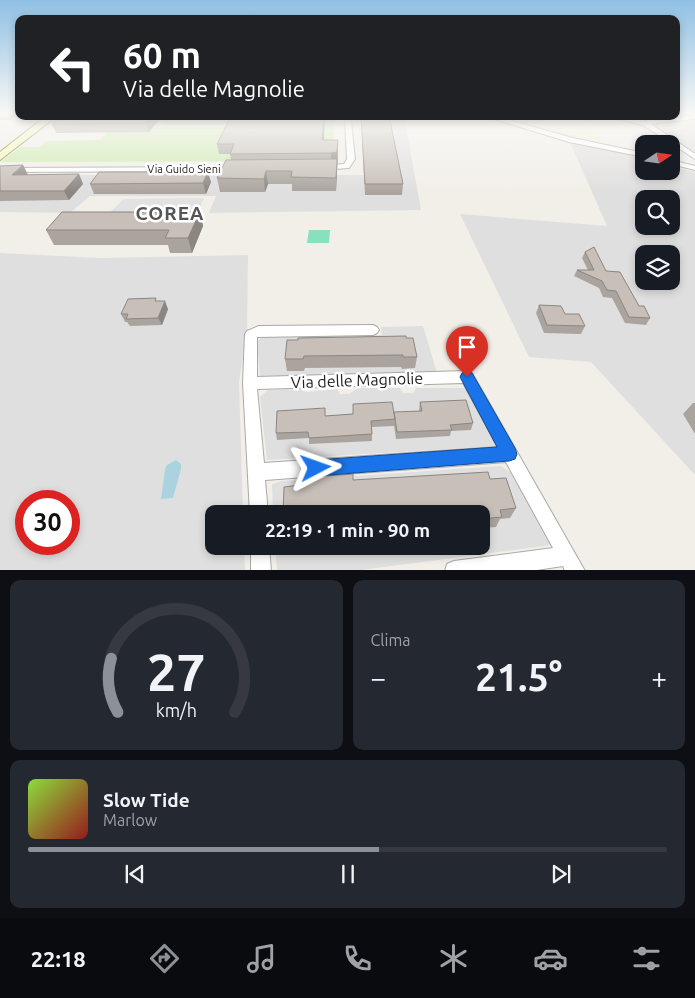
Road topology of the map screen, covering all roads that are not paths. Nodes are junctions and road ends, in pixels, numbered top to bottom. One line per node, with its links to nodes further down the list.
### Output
1 (22, 140): 6 (main road)
2 (349, 140): 9 (street)
3 (571, 140): 5 (street)
4 (670, 140): 7 (street)
5 (635, 154)
6 (0, 157)
7 (695, 157)
8 (680, 164): 10 (street)
9 (311, 168)
10 (695, 168)
11 (243, 169): 12 (street, Via Guido Sieni)
12 (0, 170)
13 (373, 330): 14 (street)
14 (250, 383): 15 (street, Via delle Magnolie); 16 (street)
15 (509, 454): 16 (street); 19 (street, Via delle Magnolie)
16 (258, 472): 17 (street)
17 (259, 505)
18 (260, 555): 20 (street)
19 (572, 563): 21 (street, Via delle Magnolie)
20 (261, 570)
21 (454, 570)

